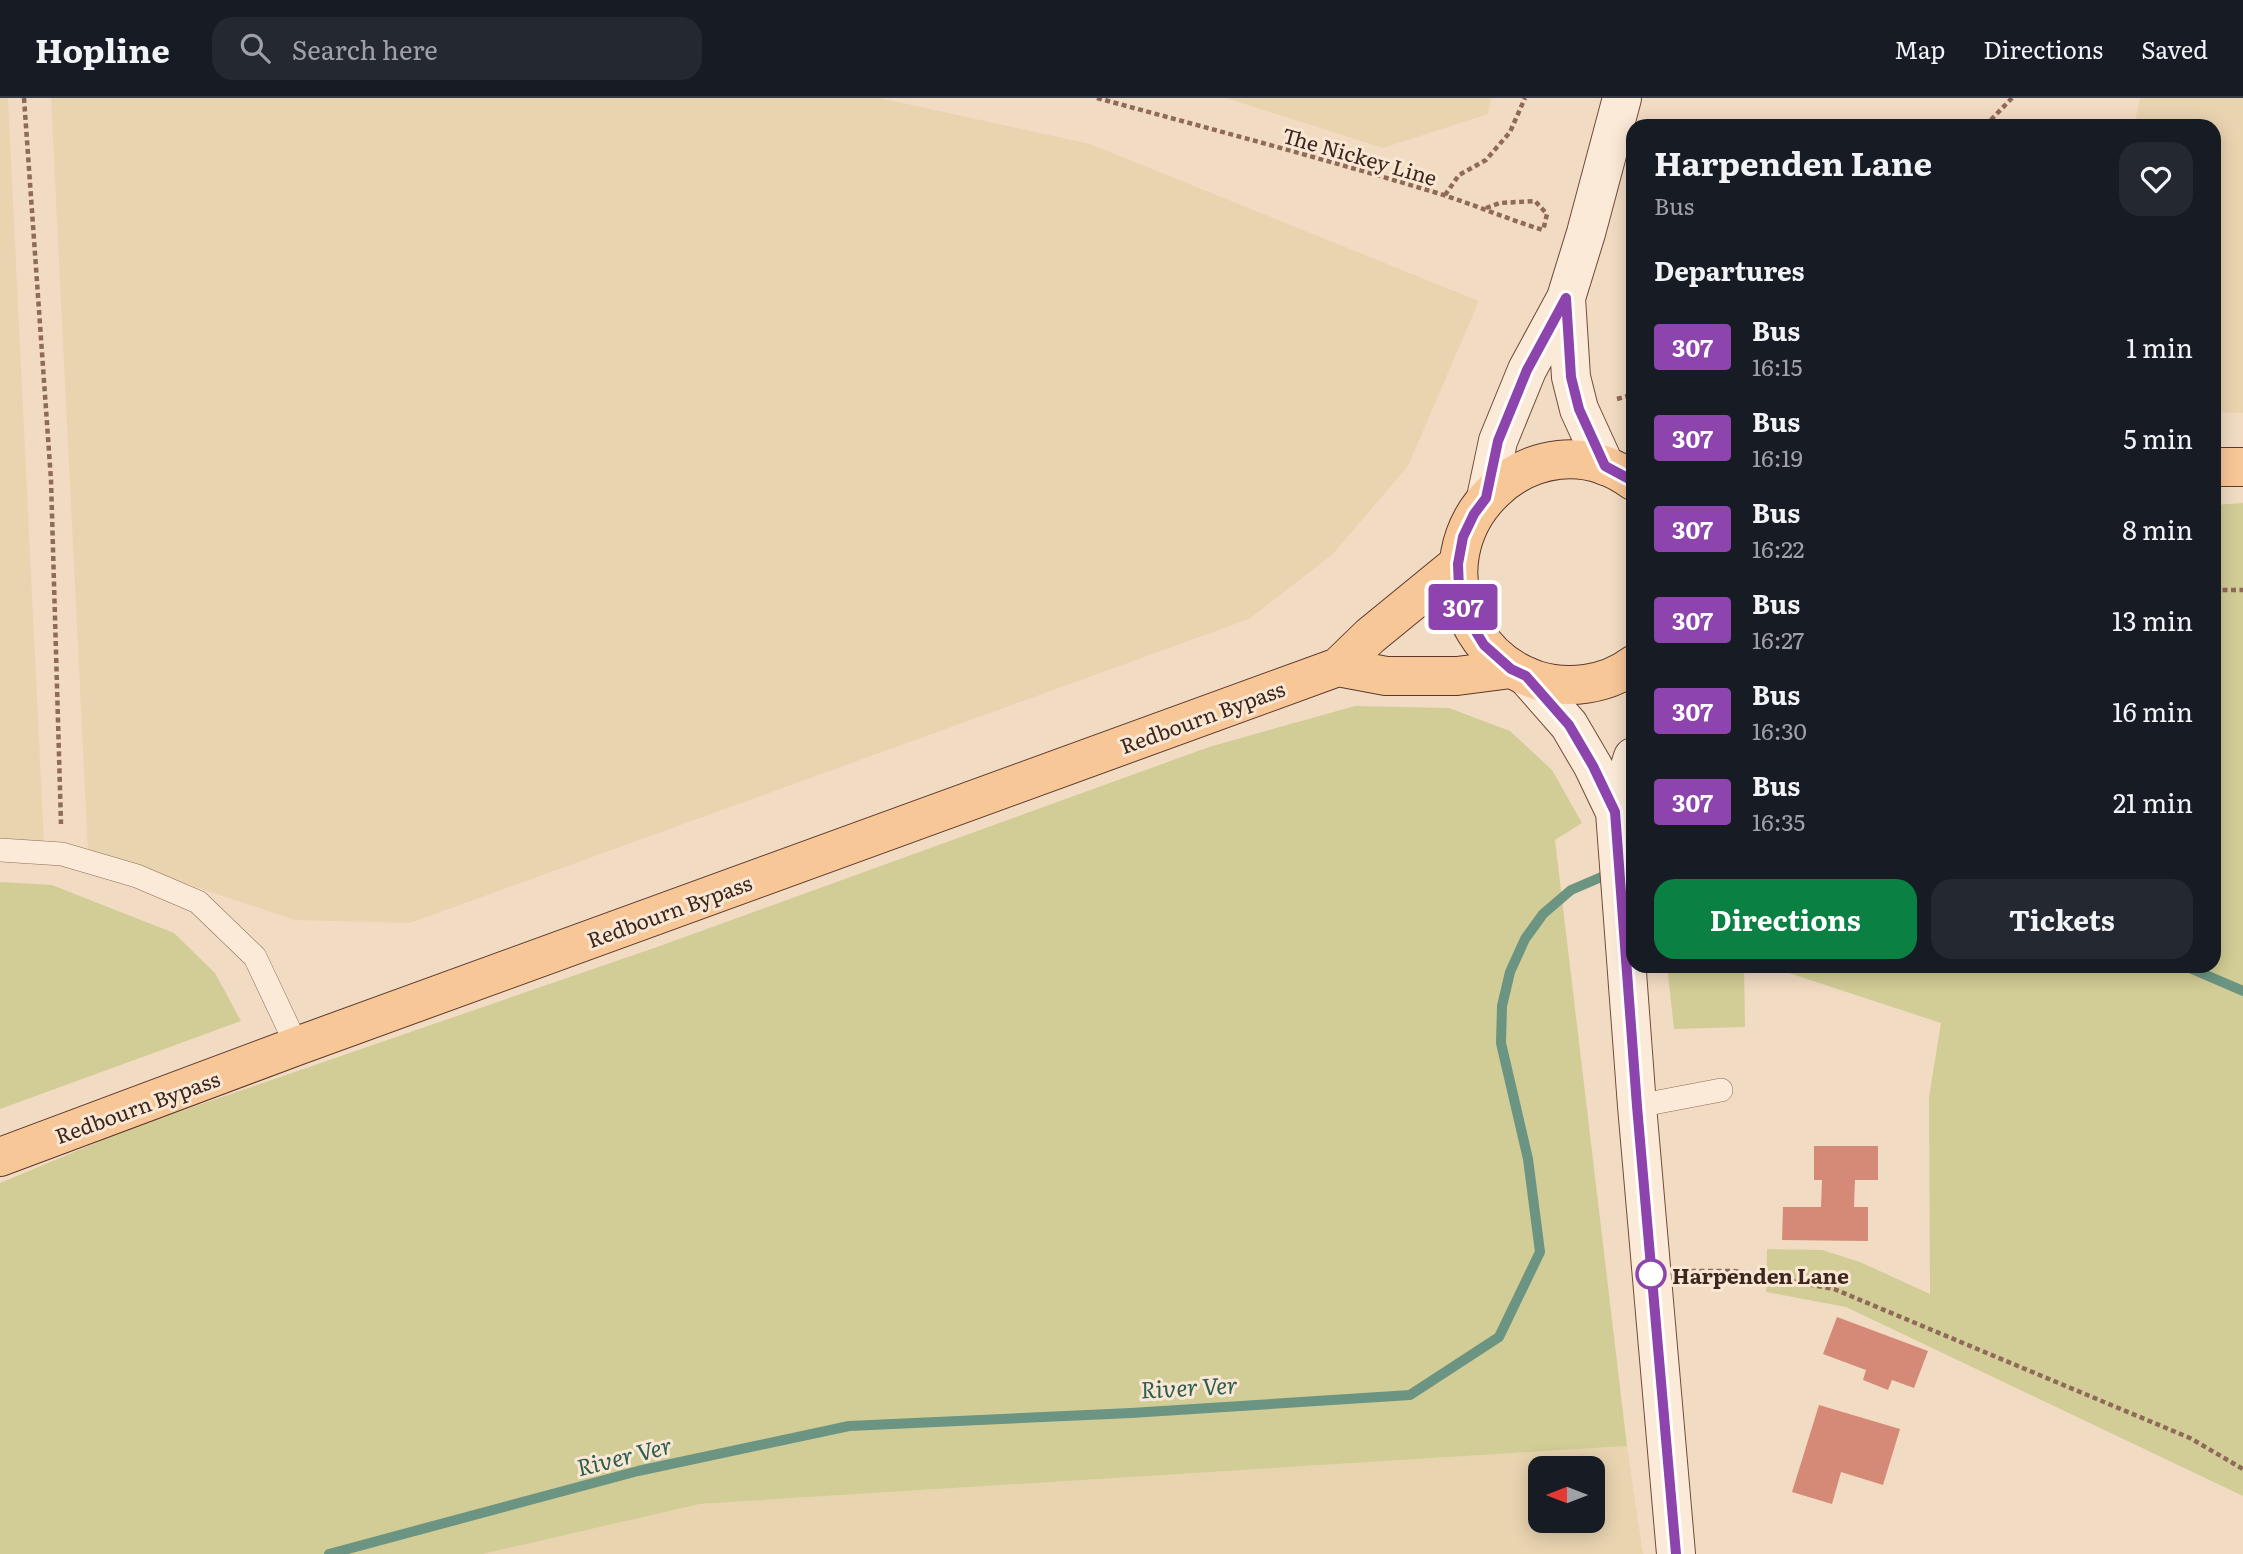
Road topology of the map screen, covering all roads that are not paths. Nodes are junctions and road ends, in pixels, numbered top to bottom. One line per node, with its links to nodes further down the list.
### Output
1 (1622, 98): 2 (street)
2 (1566, 298): 5 (street); 6 (street)
3 (2221, 467): 4 (main road)
4 (2243, 467)
5 (1619, 474): 6 (main road)
6 (1486, 498): 7 (main road)
7 (1458, 564): 8 (main road, Redbourn Bypass); 10 (main road)
8 (1338, 667): 10 (main road); 16 (main road, Redbourn Bypass)
9 (1626, 670): 10 (main road)
10 (1519, 673): 12 (street)
11 (1626, 778): 12 (street)
12 (1615, 812): 14 (street)
13 (0, 850): 16 (lane)
14 (1626, 966)
15 (1627, 973): 18 (street)
16 (297, 1046): 19 (main road, Redbourn Bypass)
17 (1721, 1090): 18 (lane)
18 (1637, 1106): 20 (street)
19 (0, 1157)
20 (1676, 1554)

